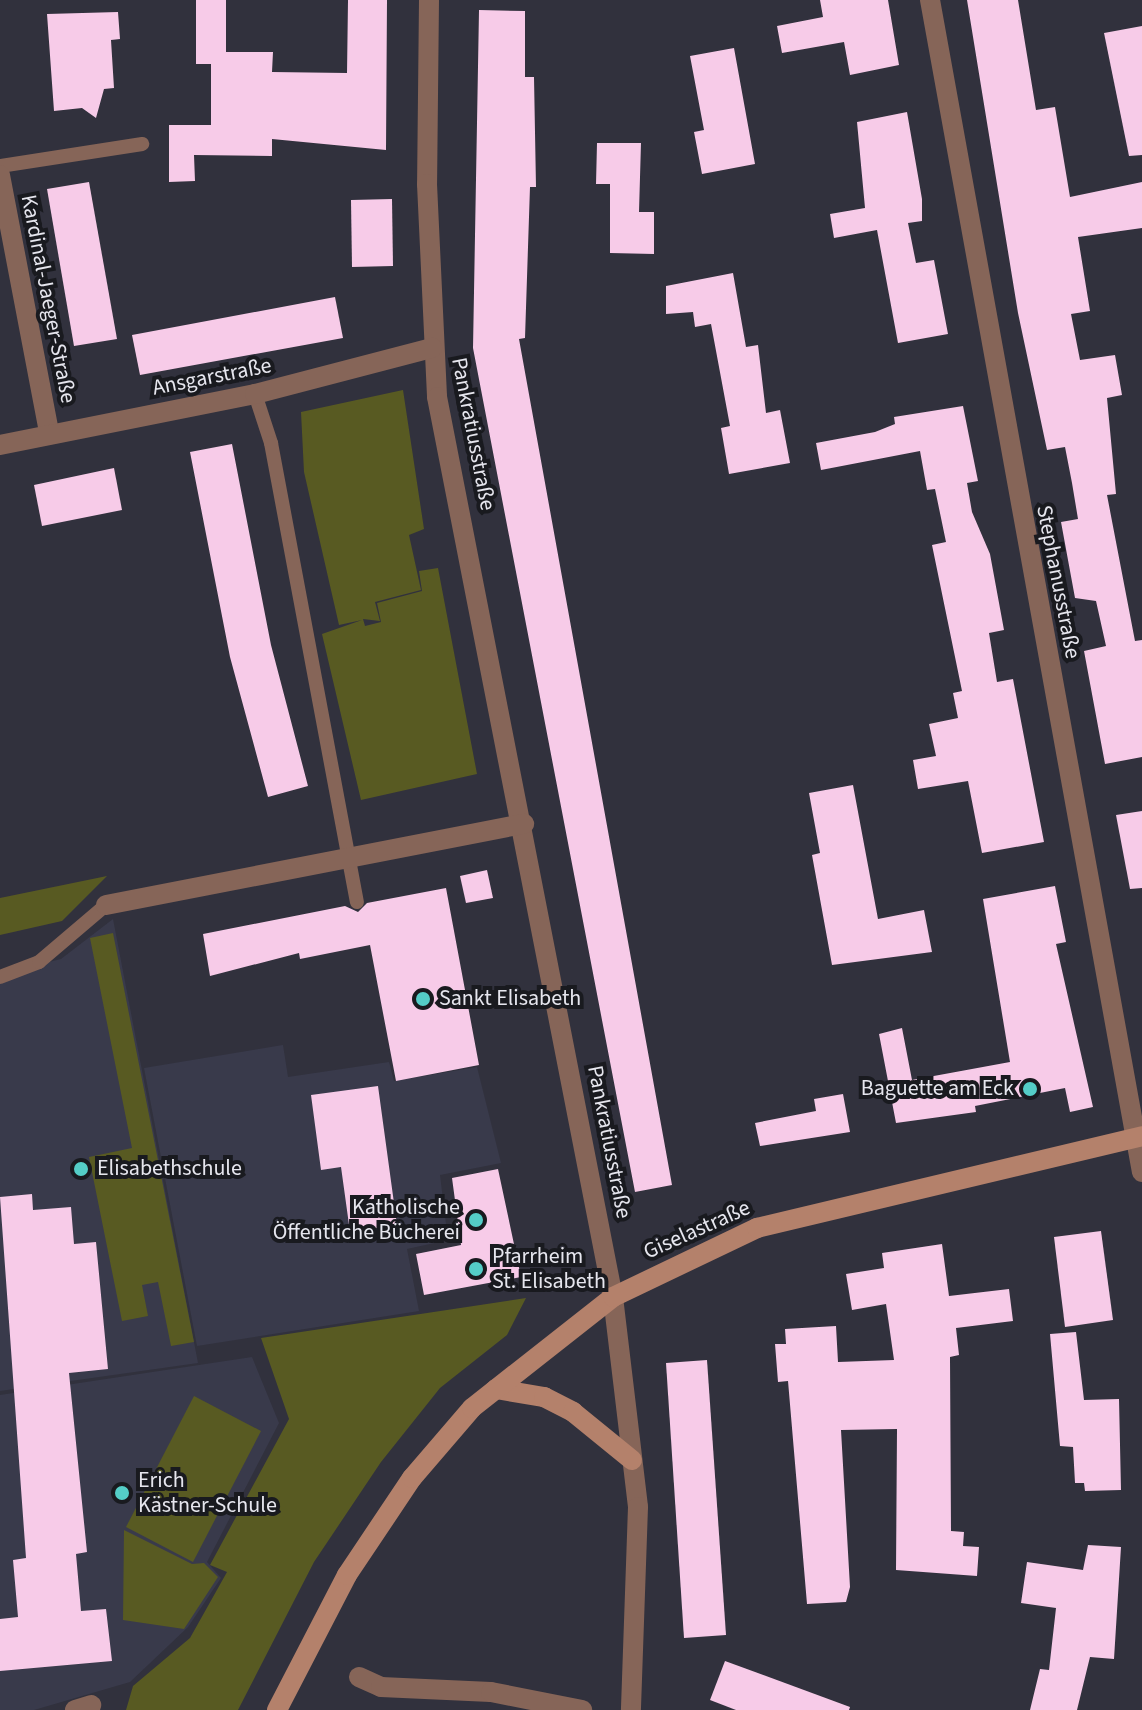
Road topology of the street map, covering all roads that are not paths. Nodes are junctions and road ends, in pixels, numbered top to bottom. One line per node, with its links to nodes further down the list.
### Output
1 (429, 0): 6 (street, Pankratiusstraße)
2 (930, 0): 15 (street, Stephanusstraße)
3 (142, 144): 4 (lane)
4 (0, 166)
5 (0, 175): 8 (street, Kardinal-Jaeger-Straße)
6 (432, 348): 7 (street, Ansgarstraße); 10 (street, Pankratiusstraße)
7 (255, 394): 8 (street, Ansgarstraße); 11 (lane)
8 (49, 432): 9 (street, Ansgarstraße)
9 (0, 445)
10 (524, 824): 11 (street); 17 (street, Pankratiusstraße)
11 (347, 855): 12 (lane); 13 (street)
12 (357, 902)
13 (106, 905): 14 (lane)
14 (0, 977)
15 (1139, 1136): 16 (street, Stephanusstraße); 17 (main road, Giselastraße)
16 (1142, 1172)
17 (613, 1297): 18 (main road, Giselastraße); 19 (street, Pankratiusstraße)
18 (496, 1389): 19 (main road); 21 (main road, Giselastraße)
19 (632, 1460): 23 (street, Pankratiusstraße)
20 (359, 1677): 22 (street)
21 (277, 1710)
22 (582, 1710)
23 (631, 1710)

